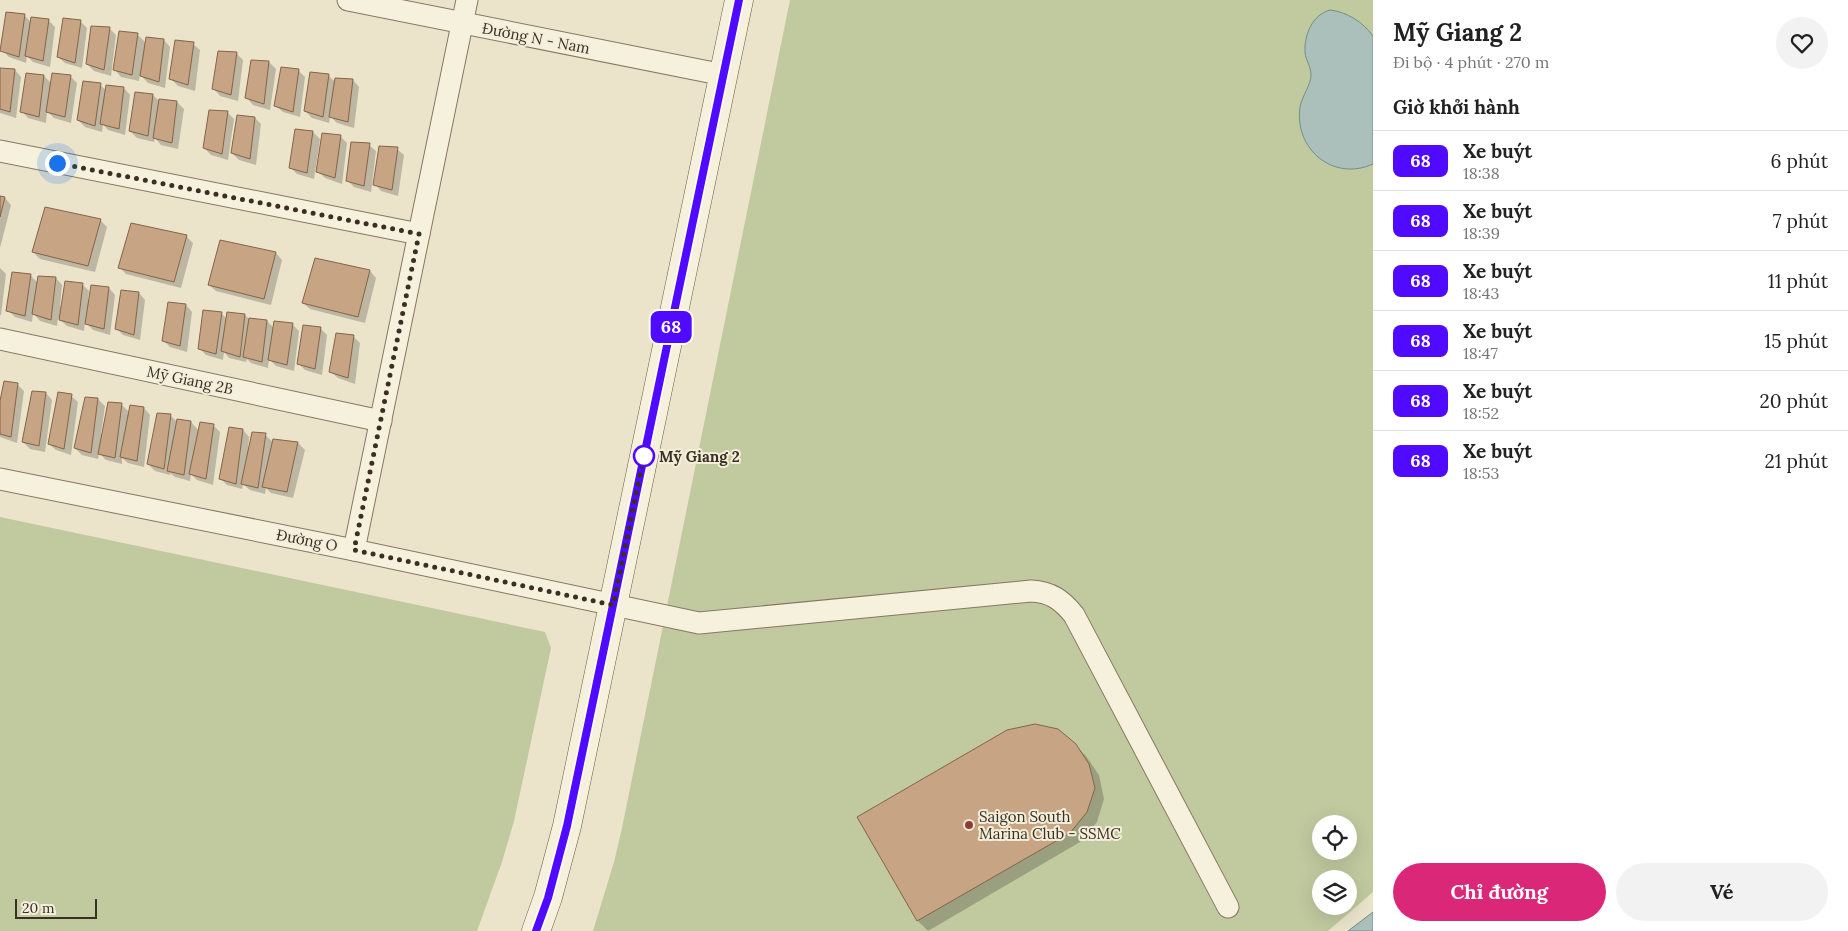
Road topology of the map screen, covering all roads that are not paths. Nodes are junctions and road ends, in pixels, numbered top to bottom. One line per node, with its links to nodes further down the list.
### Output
1 (348, 0): 4 (street, Đường N - Nam)
2 (467, 0): 4 (street)
3 (739, 0): 5 (main road)
4 (462, 23): 5 (street, Đường N - Nam); 7 (street)
5 (724, 75): 12 (main road)
6 (0, 151): 7 (street)
7 (419, 234): 9 (street)
8 (0, 339): 9 (street, Mỹ Giang 2B)
9 (381, 421): 11 (street)
10 (0, 479): 11 (street, Đường O)
11 (354, 550): 12 (street, Đường O)
12 (613, 605): 13 (street, Đường O); 14 (main road)
13 (1228, 907)
14 (536, 931)

